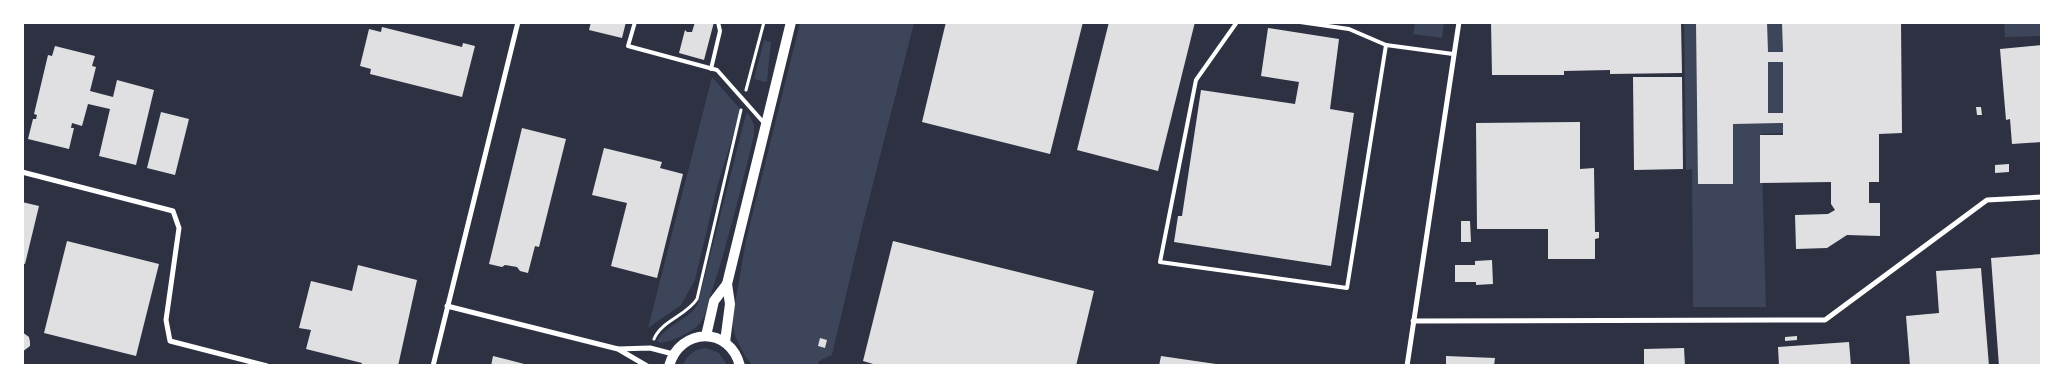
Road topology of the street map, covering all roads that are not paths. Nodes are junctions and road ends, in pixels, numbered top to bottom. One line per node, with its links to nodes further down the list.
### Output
1 (518, 22): 15 (street)
2 (635, 22): 10 (lane)
3 (718, 22): 10 (lane)
4 (791, 22): 11 (main road)
5 (1237, 22): 8 (lane)
6 (1300, 22): 8 (lane)
7 (1458, 22): 9 (street)
8 (1386, 45): 9 (lane)
9 (1453, 54): 16 (street)
10 (711, 69): 11 (lane)
11 (766, 125): 14 (main road)
12 (22, 172): 21 (street)
13 (2042, 197): 16 (street)
14 (727, 284): 17 (main road); 18 (main road)
15 (447, 306): 19 (street); 22 (street)
16 (1413, 321): 26 (street)
17 (706, 336): 18 (main road); 20 (main road)
18 (724, 342): 25 (main road)
19 (618, 349): 20 (street); 23 (street)
20 (673, 354): 24 (main road)
21 (267, 366)
22 (433, 366)
23 (648, 366)
24 (669, 366)
25 (740, 366)
26 (1407, 366)

